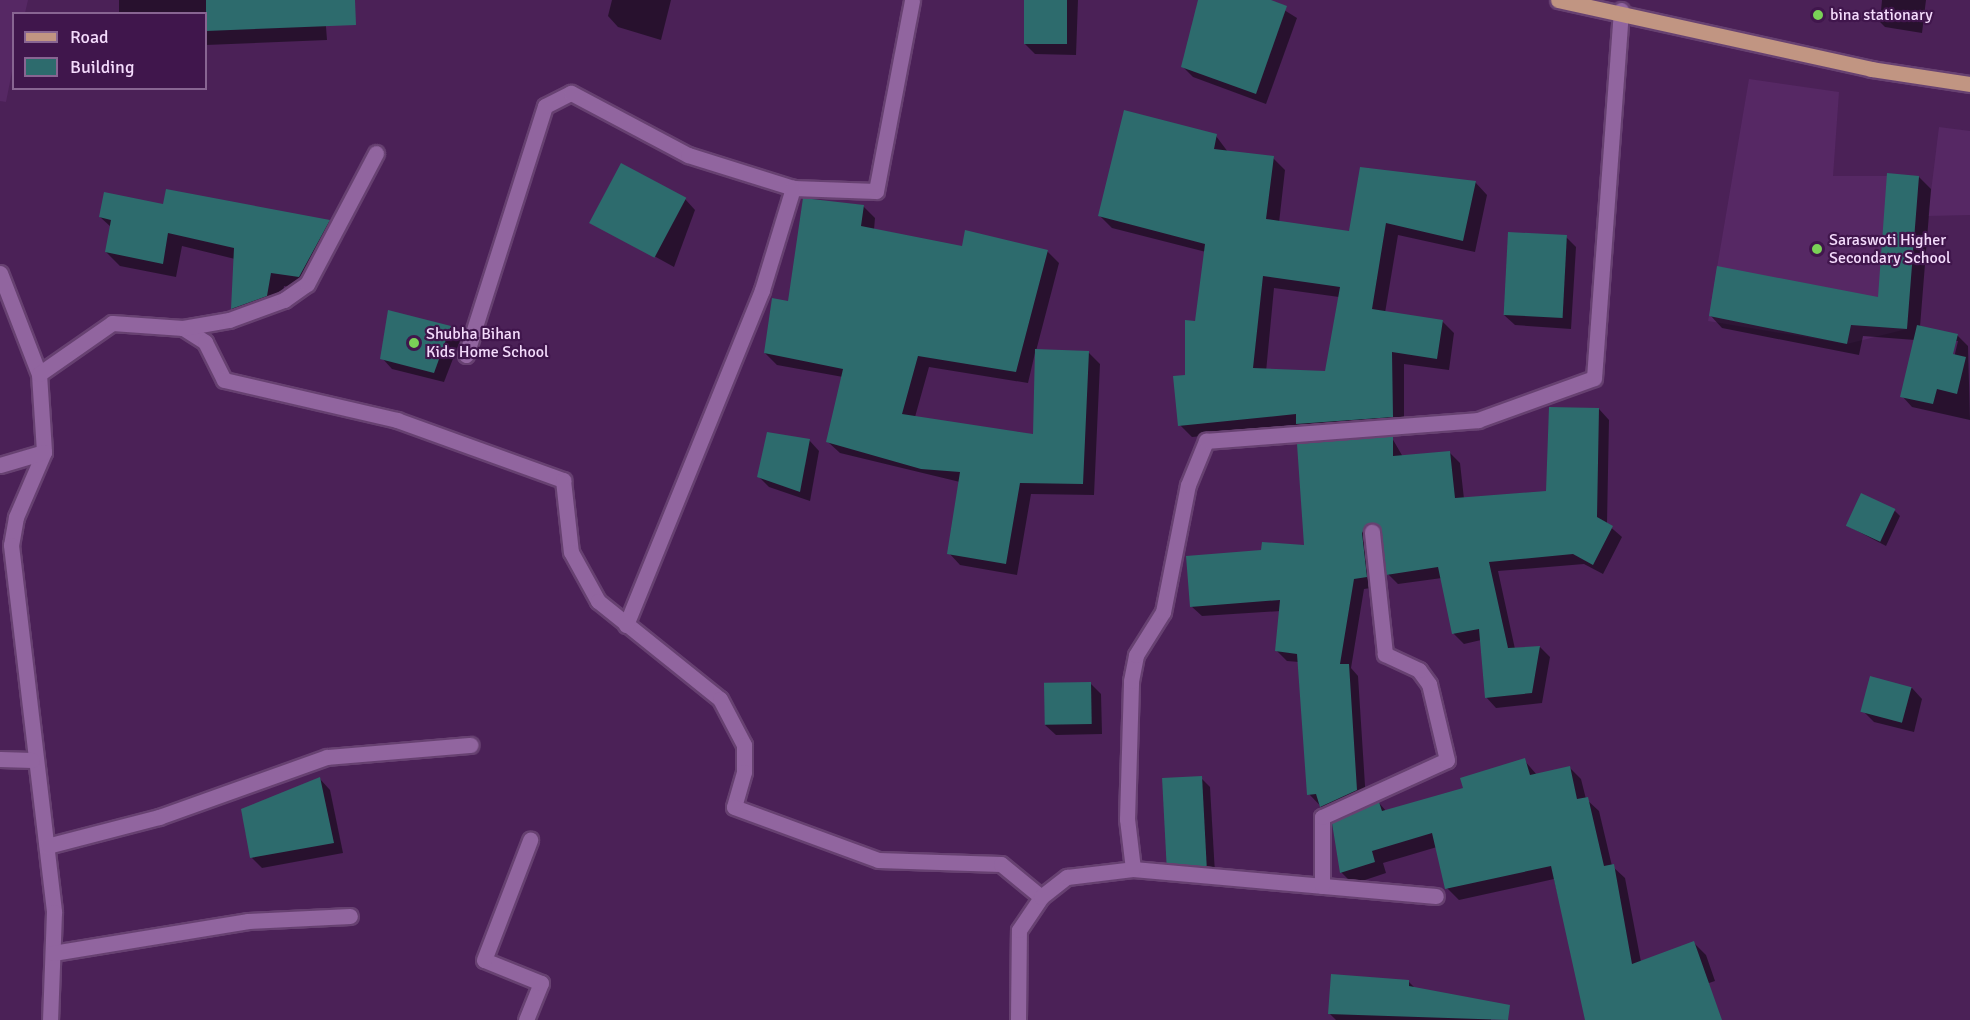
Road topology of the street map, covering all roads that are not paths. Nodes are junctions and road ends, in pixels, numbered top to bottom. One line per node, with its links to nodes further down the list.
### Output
1 (912, 0): 6 (street)
2 (1558, 0): 3 (main road)
3 (1621, 10): 4 (main road); 20 (street)
4 (1970, 84)
5 (376, 153): 8 (street)
6 (793, 188): 9 (street); 14 (street)
7 (0, 273): 10 (street)
8 (183, 328): 10 (street); 14 (street)
9 (466, 355)
10 (39, 374): 11 (street)
11 (44, 452): 12 (street); 17 (street)
12 (0, 465)
13 (1372, 532): 21 (street)
14 (626, 625): 23 (street)
15 (471, 745): 19 (street)
16 (0, 759): 17 (street)
17 (32, 760): 19 (street)
18 (530, 840): 27 (street)
19 (47, 846): 25 (street)
20 (1133, 869): 21 (street); 23 (street)
21 (1322, 886): 22 (street)
22 (1436, 896)
23 (1041, 897): 28 (street)
24 (350, 916): 25 (street)
25 (53, 953): 26 (street)
26 (50, 1020)
27 (526, 1020)
28 (1018, 1020)

